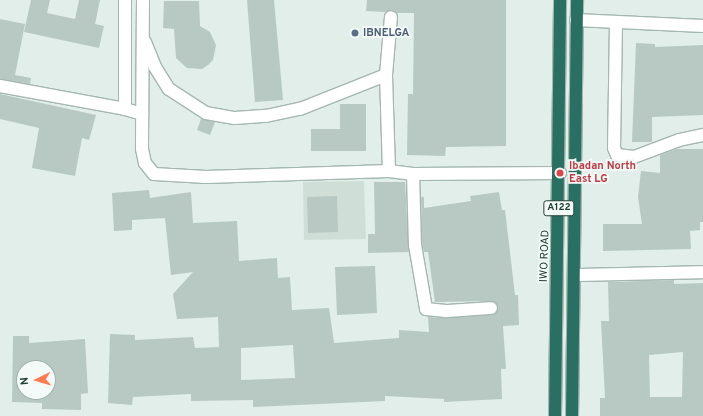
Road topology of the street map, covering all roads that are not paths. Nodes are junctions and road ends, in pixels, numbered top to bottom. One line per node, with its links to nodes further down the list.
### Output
1 (125, 0): 12 (street)
2 (143, 0): 9 (street)
3 (560, 0): 16 (highway, IWO ROAD / A122)
4 (577, 0): 6 (highway, A122)
5 (391, 17): 10 (street)
6 (576, 20): 7 (street); 19 (highway, A122)
7 (616, 22): 8 (street); 14 (street)
8 (703, 26)
9 (143, 37): 10 (street); 13 (street)
10 (386, 75): 15 (street)
11 (0, 86): 12 (street)
12 (125, 109): 13 (street)
13 (142, 114): 15 (street)
14 (703, 135)
15 (388, 171): 17 (street)
16 (560, 173): 17 (street); 21 (highway, IWO ROAD / A122)
17 (413, 174): 20 (street)
18 (703, 272): 19 (street)
19 (574, 275): 22 (highway, A122)
20 (491, 308)
21 (555, 416)
22 (572, 416)

